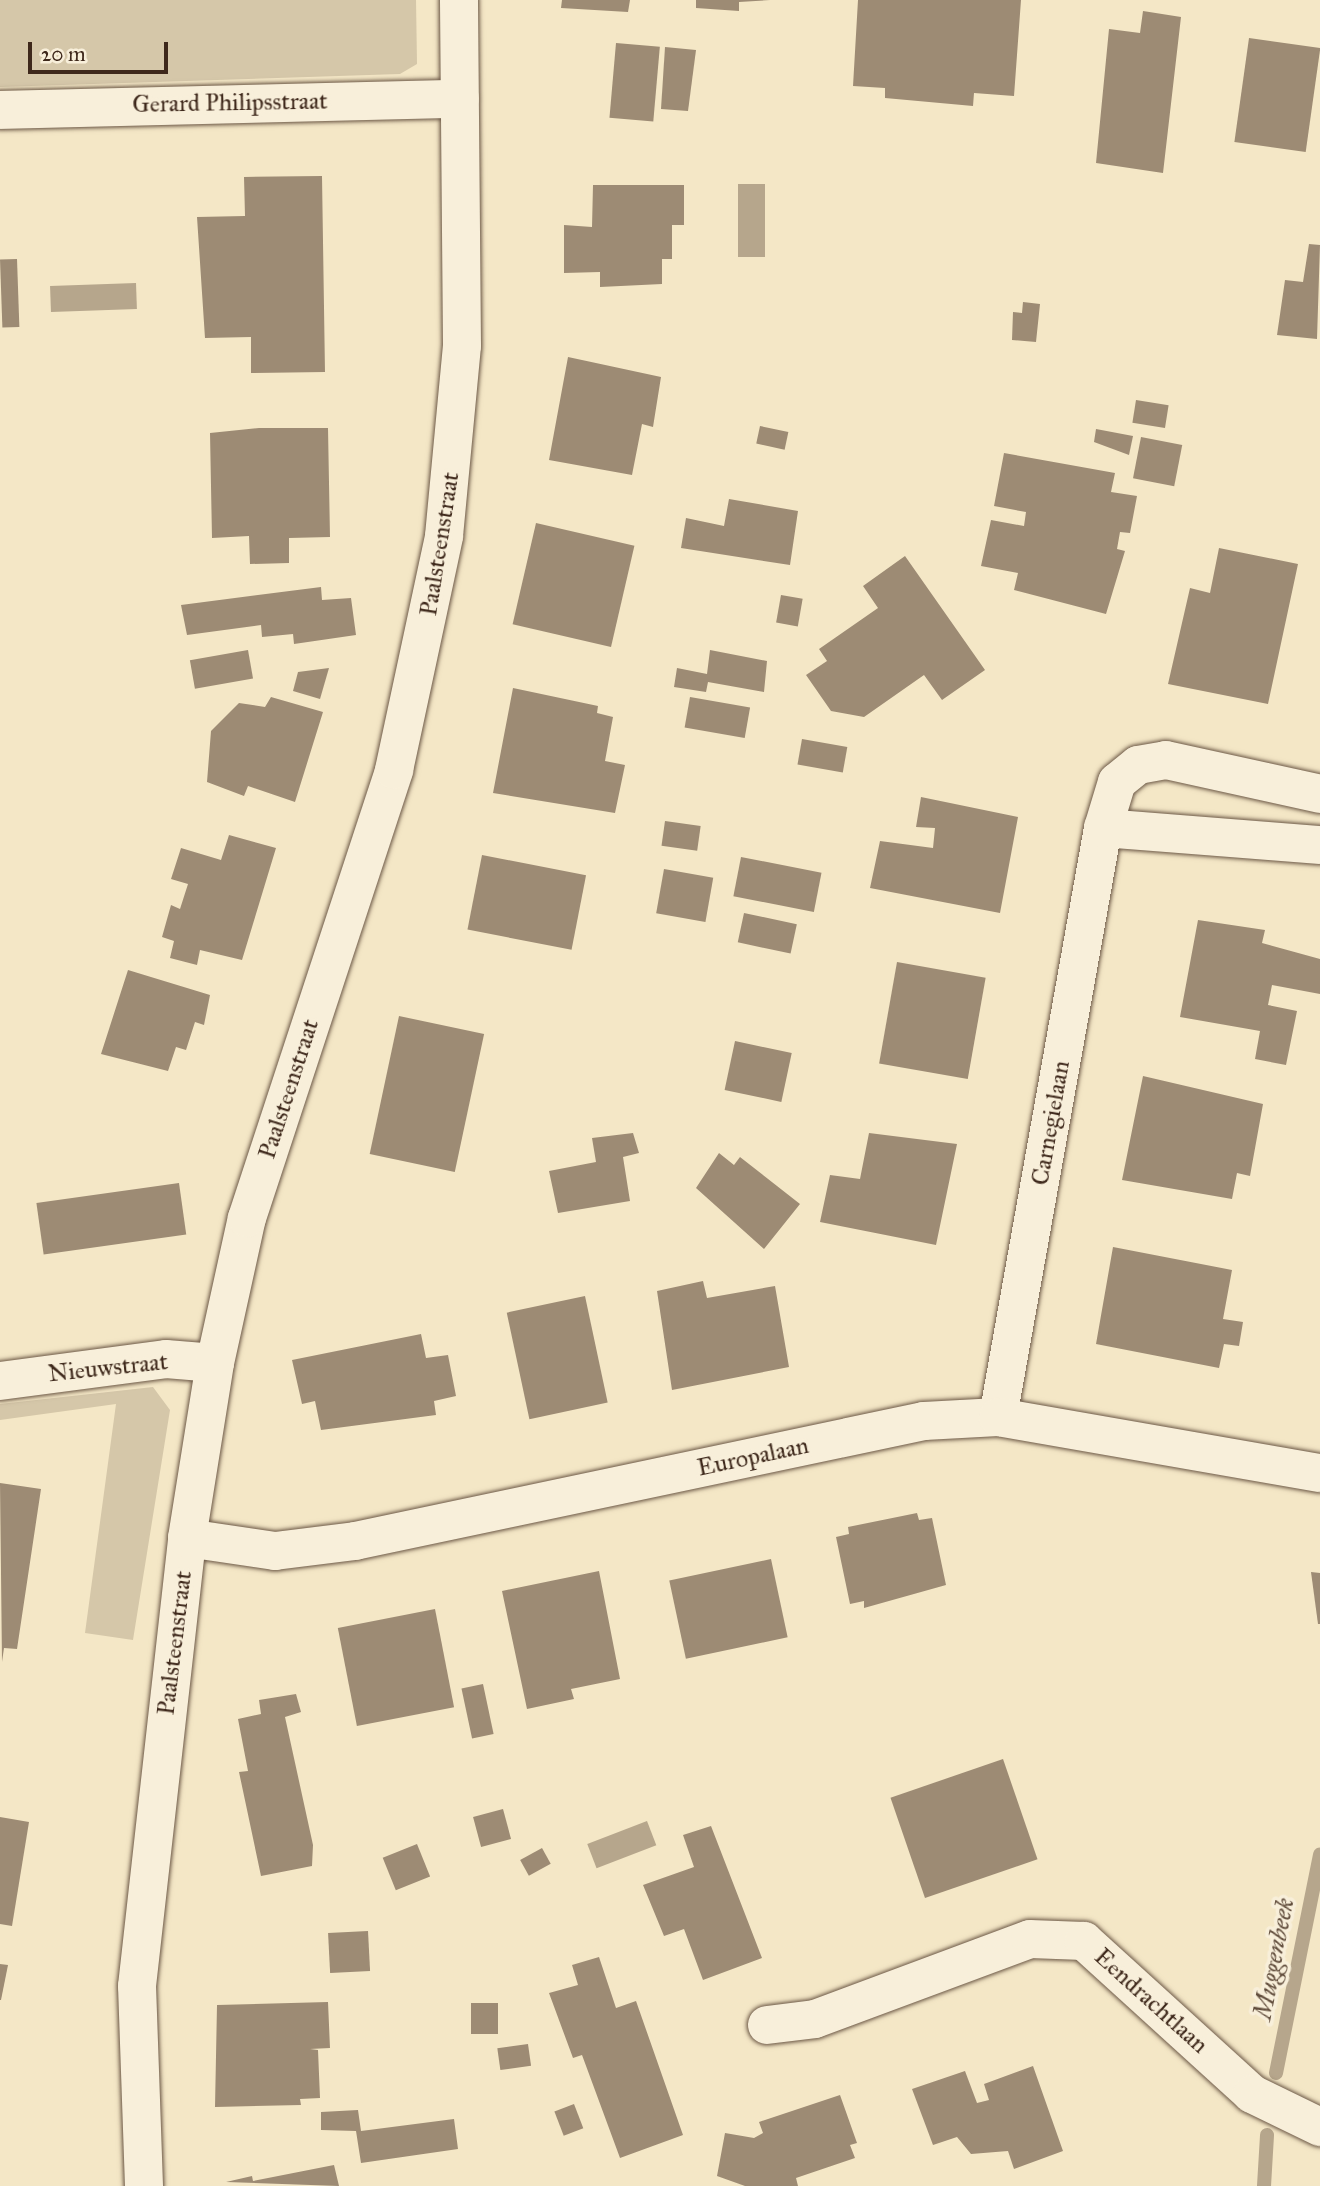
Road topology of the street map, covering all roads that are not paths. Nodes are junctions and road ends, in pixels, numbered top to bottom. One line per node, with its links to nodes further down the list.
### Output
1 (459, 0): 2 (street, Paalsteenstraat)
2 (460, 99): 3 (street, Gerard Philipsstraat); 7 (street, Paalsteenstraat)
3 (0, 110)
4 (1320, 793): 5 (street, Carnegielaan)
5 (1103, 828): 6 (street); 9 (street, Carnegielaan)
6 (1320, 845)
7 (215, 1363): 8 (street, Nieuwstraat); 11 (street, Paalsteenstraat)
8 (0, 1381)
9 (998, 1417): 10 (street, Europalaan); 11 (street, Europalaan)
10 (1320, 1473)
11 (187, 1538): 14 (street, Paalsteenstraat)
12 (767, 2025): 13 (street, Eendrachtlaan)
13 (1320, 2127)
14 (144, 2186)

